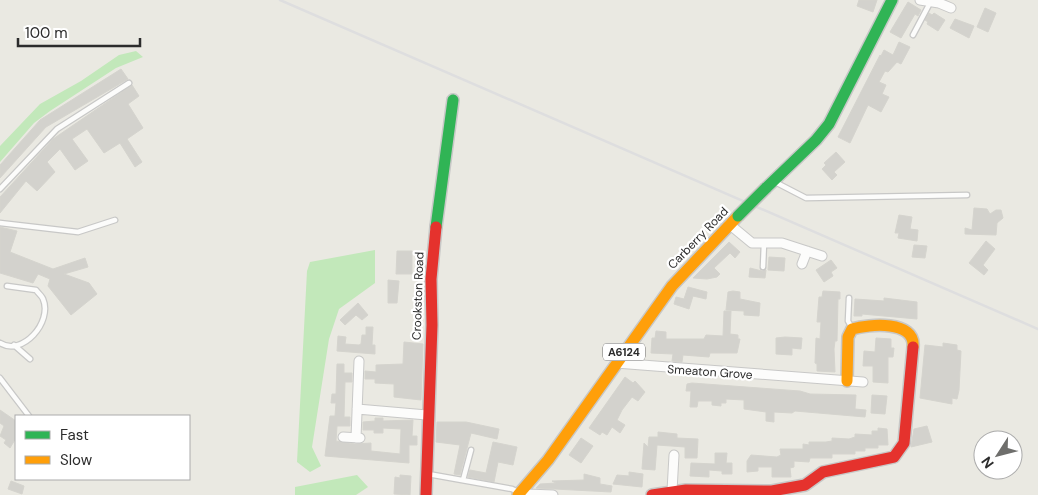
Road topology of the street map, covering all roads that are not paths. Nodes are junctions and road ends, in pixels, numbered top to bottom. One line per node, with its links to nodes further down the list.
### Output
1 (892, 0): 8 (street, Carberry Road / A6124)
2 (920, 0): 3 (street)
3 (931, 1): 4 (street); 5 (lane)
4 (951, 8)
5 (913, 35)
6 (130, 83): 9 (lane)
7 (453, 100): 32 (street, Crookston Road)
8 (770, 185): 10 (lane); 13 (street, Carberry Road / A6124, bridge)
9 (0, 189)
10 (967, 195)
11 (114, 220): 12 (lane)
12 (0, 224)
13 (729, 224): 14 (street); 26 (street, Carberry Road / A6124)
14 (764, 243): 15 (street); 18 (lane)
15 (808, 251): 16 (street); 17 (street)
16 (822, 256)
17 (802, 264)
18 (763, 267)
19 (7, 286): 23 (lane)
20 (849, 298): 21 (lane)
21 (852, 329): 28 (street); 38 (street)
22 (0, 343): 23 (lane)
23 (14, 344): 24 (lane)
24 (30, 359)
25 (360, 361): 30 (street)
26 (616, 363): 28 (street, Smeaton Grove); 39 (street, Carberry Road / A6124)
27 (0, 378): 31 (lane)
28 (847, 381): 29 (street, Smeaton Grove)
29 (863, 382)
30 (357, 409): 32 (street); 33 (street)
31 (28, 415)
32 (427, 415): 36 (street, Crookston Road)
33 (343, 437)
34 (471, 450): 37 (lane)
35 (674, 455): 38 (street)
36 (427, 474): 37 (lane); 40 (street, Crookston Road)
37 (463, 480): 39 (lane)
38 (672, 491): 42 (street)
39 (520, 493): 41 (street)
40 (426, 495)
41 (553, 495)
42 (652, 495)

